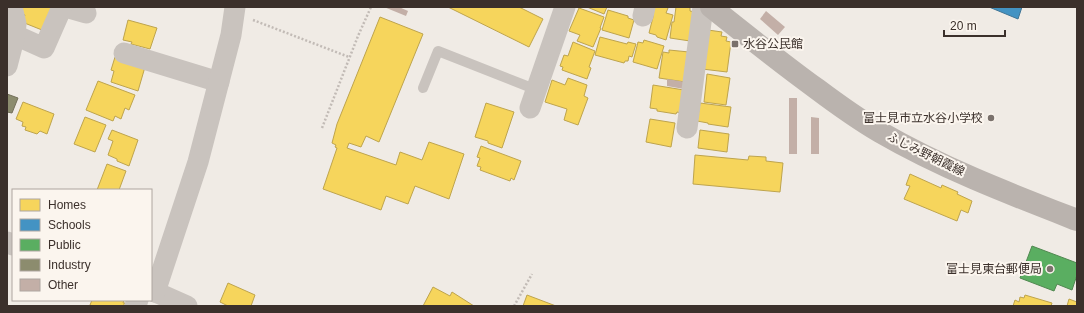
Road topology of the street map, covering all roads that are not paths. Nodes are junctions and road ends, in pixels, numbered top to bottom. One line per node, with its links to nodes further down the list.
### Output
1 (12, 7): 9 (street)
2 (62, 7): 9 (street)
3 (65, 7): 8 (street)
4 (565, 7): 14 (street)
5 (703, 7): 15 (street)
6 (711, 7): 16 (main road, ふじみ野朝霞線)
7 (234, 10): 12 (street)
8 (86, 13)
9 (15, 35): 11 (street)
10 (124, 53): 12 (street)
11 (7, 66)
12 (219, 82): 17 (street)
13 (423, 88): 14 (lane)
14 (533, 99)
15 (686, 128)
16 (1077, 220)
17 (152, 283)
18 (152, 295): 19 (street)
19 (187, 306)

